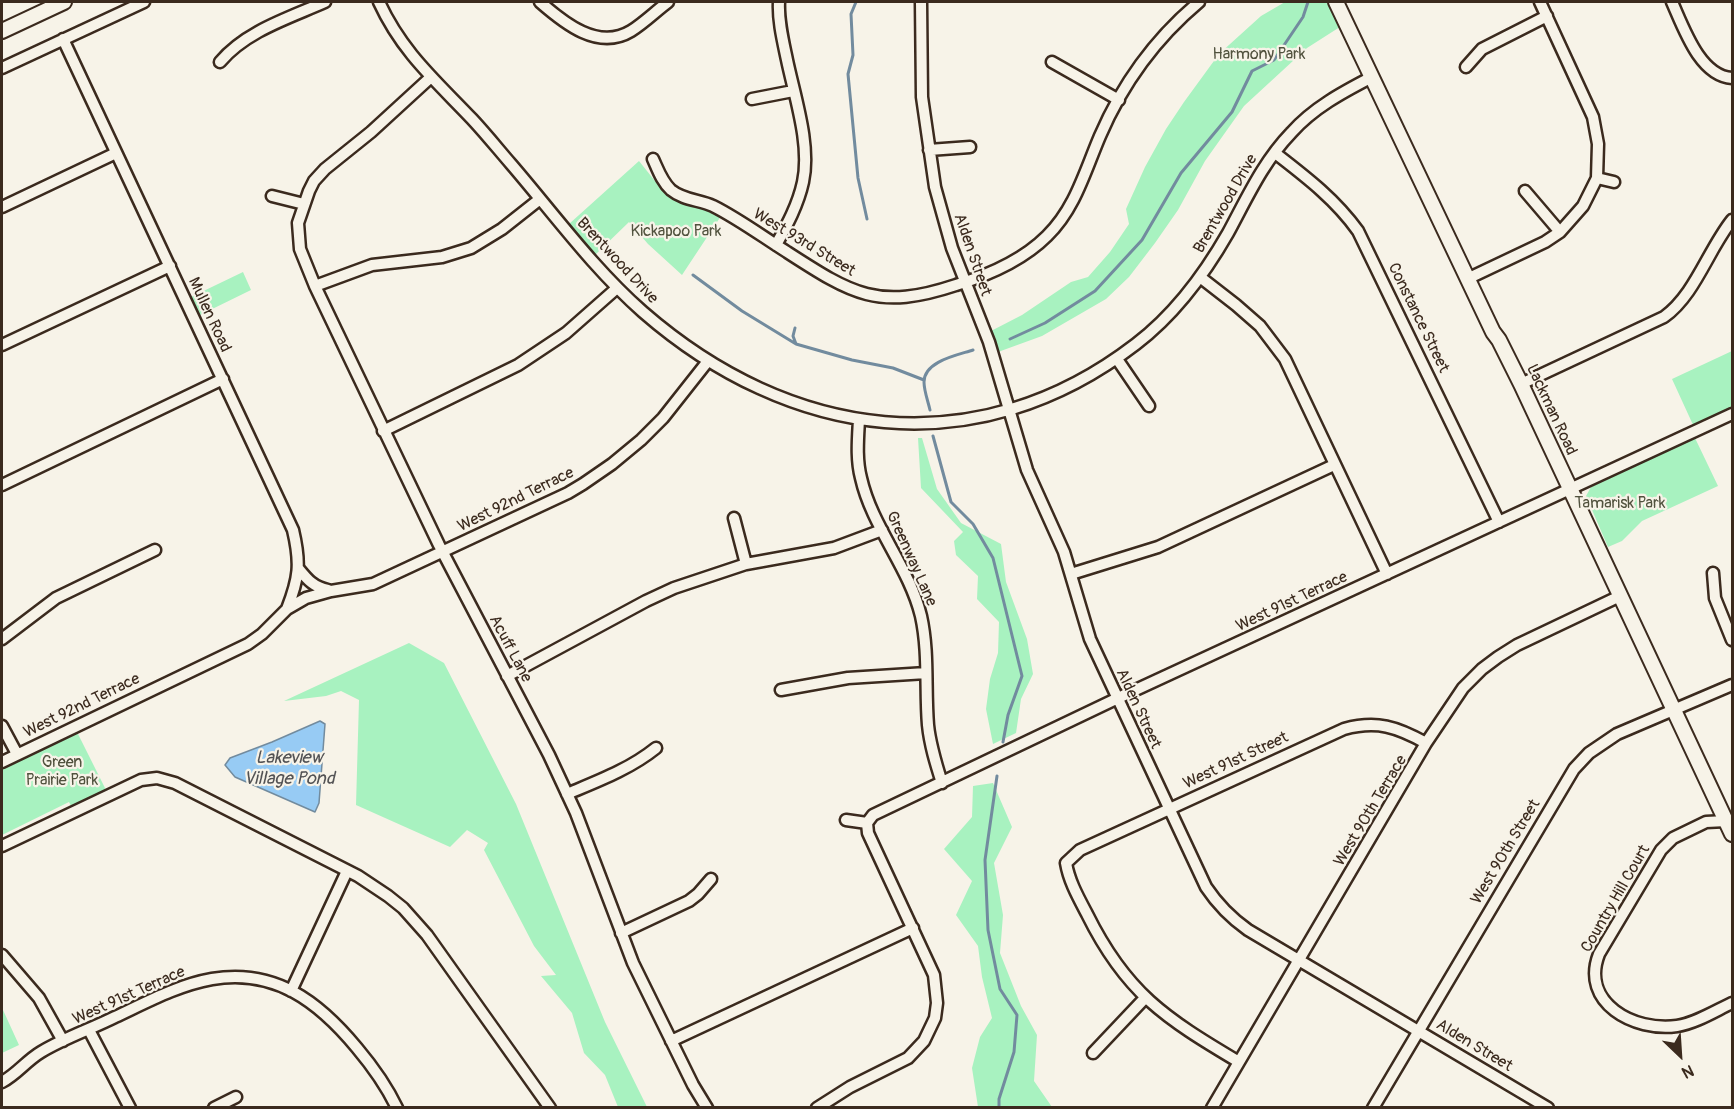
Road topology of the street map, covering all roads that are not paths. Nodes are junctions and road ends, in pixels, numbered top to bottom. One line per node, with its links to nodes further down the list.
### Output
1 (64, 2): 14 (main road)
2 (144, 2): 15 (street)
3 (325, 2): 16 (street)
4 (379, 2): 20 (street, Brentwood Drive)
5 (540, 2): 6 (street)
6 (668, 2)
7 (778, 2): 23 (street)
8 (921, 2): 27 (street, Alden Street)
9 (1198, 2): 25 (street, West 93rd Street)
10 (1336, 2): 21 (main road, Lackman Road)
11 (1540, 2): 13 (street)
12 (1672, 2): 22 (street)
13 (1547, 16): 18 (street); 31 (street)
14 (2, 31)
15 (63, 39): 19 (street); 28 (street, Mullen Road)
16 (220, 62)
17 (1052, 62): 25 (street)
18 (1466, 67)
19 (2, 68)
20 (431, 77): 35 (street, Brentwood Drive); 36 (street, Acuff Lane)
21 (1372, 77): 29 (street, Brentwood Drive); 43 (main road, Lackman Road)
22 (1732, 78)
23 (793, 91): 24 (street); 40 (street)
24 (752, 99)
25 (1119, 100): 44 (street, West 93rd Street)
26 (970, 147): 27 (street)
27 (929, 150): 44 (street, Alden Street)
28 (116, 153): 37 (street); 41 (street, Mullen Road)
29 (1275, 153): 42 (street, Brentwood Drive); 61 (street, Constance Street)
30 (653, 159): 40 (street, West 93rd Street)
31 (1597, 178): 32 (street); 39 (street)
32 (1614, 182)
33 (1525, 191): 39 (street)
34 (272, 196): 36 (street)
35 (540, 199): 45 (street); 46 (street, Brentwood Drive)
36 (304, 204): 45 (street, Acuff Lane)
37 (2, 207)
38 (1732, 220): 51 (street)
39 (1560, 232): 43 (street)
40 (776, 245): 44 (street, West 93rd Street)
41 (170, 266): 47 (street); 50 (street, Mullen Road)
42 (1200, 277): 48 (street, Brentwood Drive); 57 (street)
43 (1467, 279): 51 (main road, Lackman Road)
44 (965, 282): 53 (street, Alden Street)
45 (315, 286): 56 (street, Acuff Lane)
46 (617, 288): 49 (street, Brentwood Drive); 56 (street)
47 (2, 345)
48 (1117, 359): 52 (street); 53 (street, Brentwood Drive)
49 (708, 361): 55 (street, Brentwood Drive); 64 (street, West 92nd Terrace)
50 (223, 379): 58 (street); 66 (street, Mullen Road)
51 (1521, 384): 59 (main road, Lackman Road)
52 (1149, 406)
53 (1008, 410): 55 (street, Brentwood Drive); 68 (street, Alden Street)
54 (1732, 414): 59 (street, West 91st Terrace)
55 (859, 419): 62 (street, Greenway Lane)
56 (383, 431): 64 (street, Acuff Lane)
57 (1334, 465): 68 (street); 69 (street)
58 (2, 485)
59 (1570, 490): 61 (street, West 91st Terrace); 71 (main road, Lackman Road)
60 (734, 518): 65 (street)
61 (1499, 522): 69 (street, West 91st Terrace)
62 (882, 530): 65 (street); 75 (street, Greenway Lane)
63 (154, 550): 73 (street)
64 (443, 553): 70 (street, West 92nd Terrace); 76 (street, Acuff Lane)
65 (746, 564): 76 (street)
66 (298, 568): 70 (street); 72 (street, Mullen Road)
67 (1713, 573): 74 (street)
68 (1071, 574): 79 (street, Alden Street)
69 (1387, 574): 79 (street, West 91st Terrace)
70 (331, 591): 72 (street, West 92nd Terrace)
71 (1620, 596): 80 (main road, Lackman Road); 82 (street, West 90th Terrace)
72 (287, 609): 84 (street, West 92nd Terrace)
73 (2, 639)
74 (1732, 640)
75 (926, 673): 78 (street); 86 (street, Greenway Lane)
76 (507, 676): 87 (street, Acuff Lane)
77 (1732, 685): 80 (street, West 90th Street)
78 (781, 690)
79 (1116, 699): 86 (street, West 91st Terrace); 88 (street, Alden Street)
80 (1674, 709): 90 (main road, Lackman Road); 104 (street, West 90th Street)
81 (2, 726): 84 (street)
82 (1426, 743): 88 (street, West 91st Street); 99 (street, West 90th Terrace)
83 (656, 748): 87 (street)
84 (17, 754): 85 (street, West 92nd Terrace)
85 (2, 762)
86 (942, 783): 91 (street, West 91st Terrace)
87 (567, 794): 97 (street, Acuff Lane)
88 (1168, 810): 99 (street, Alden Street); 101 (street, West 91st Street)
89 (846, 820): 91 (street)
90 (1726, 821): 92 (main road, Lackman Road); 102 (street, Country Hill Court)
91 (867, 823): 96 (street)
92 (1732, 834)
93 (2, 846): 94 (street)
94 (347, 871): 100 (street); 114 (street)
95 (711, 879): 97 (street)
96 (913, 928): 106 (street); 116 (street)
97 (621, 933): 106 (street, Acuff Lane)
98 (2, 955): 105 (street)
99 (1300, 960): 104 (street, Alden Street); 108 (street, West 90th Terrace)
100 (291, 991): 103 (street, West 91st Terrace); 113 (street, West 91st Terrace)
101 (1145, 998): 107 (street); 108 (street)
102 (1732, 1003)
103 (89, 1029): 105 (street, West 91st Terrace); 111 (street)
104 (1418, 1030): 118 (street, West 90th Street); 119 (street, Alden Street)
105 (63, 1041): 109 (street, West 91st Terrace)
106 (672, 1041): 115 (street, Acuff Lane)
107 (1093, 1053)
108 (1239, 1062): 117 (street, West 90th Terrace)
109 (2, 1082)
110 (236, 1097): 112 (street)
111 (130, 1107)
112 (214, 1107)
113 (397, 1107)
114 (550, 1107)
115 (707, 1107)
116 (817, 1107)
117 (1212, 1107)
118 (1372, 1107)
119 (1548, 1107)

